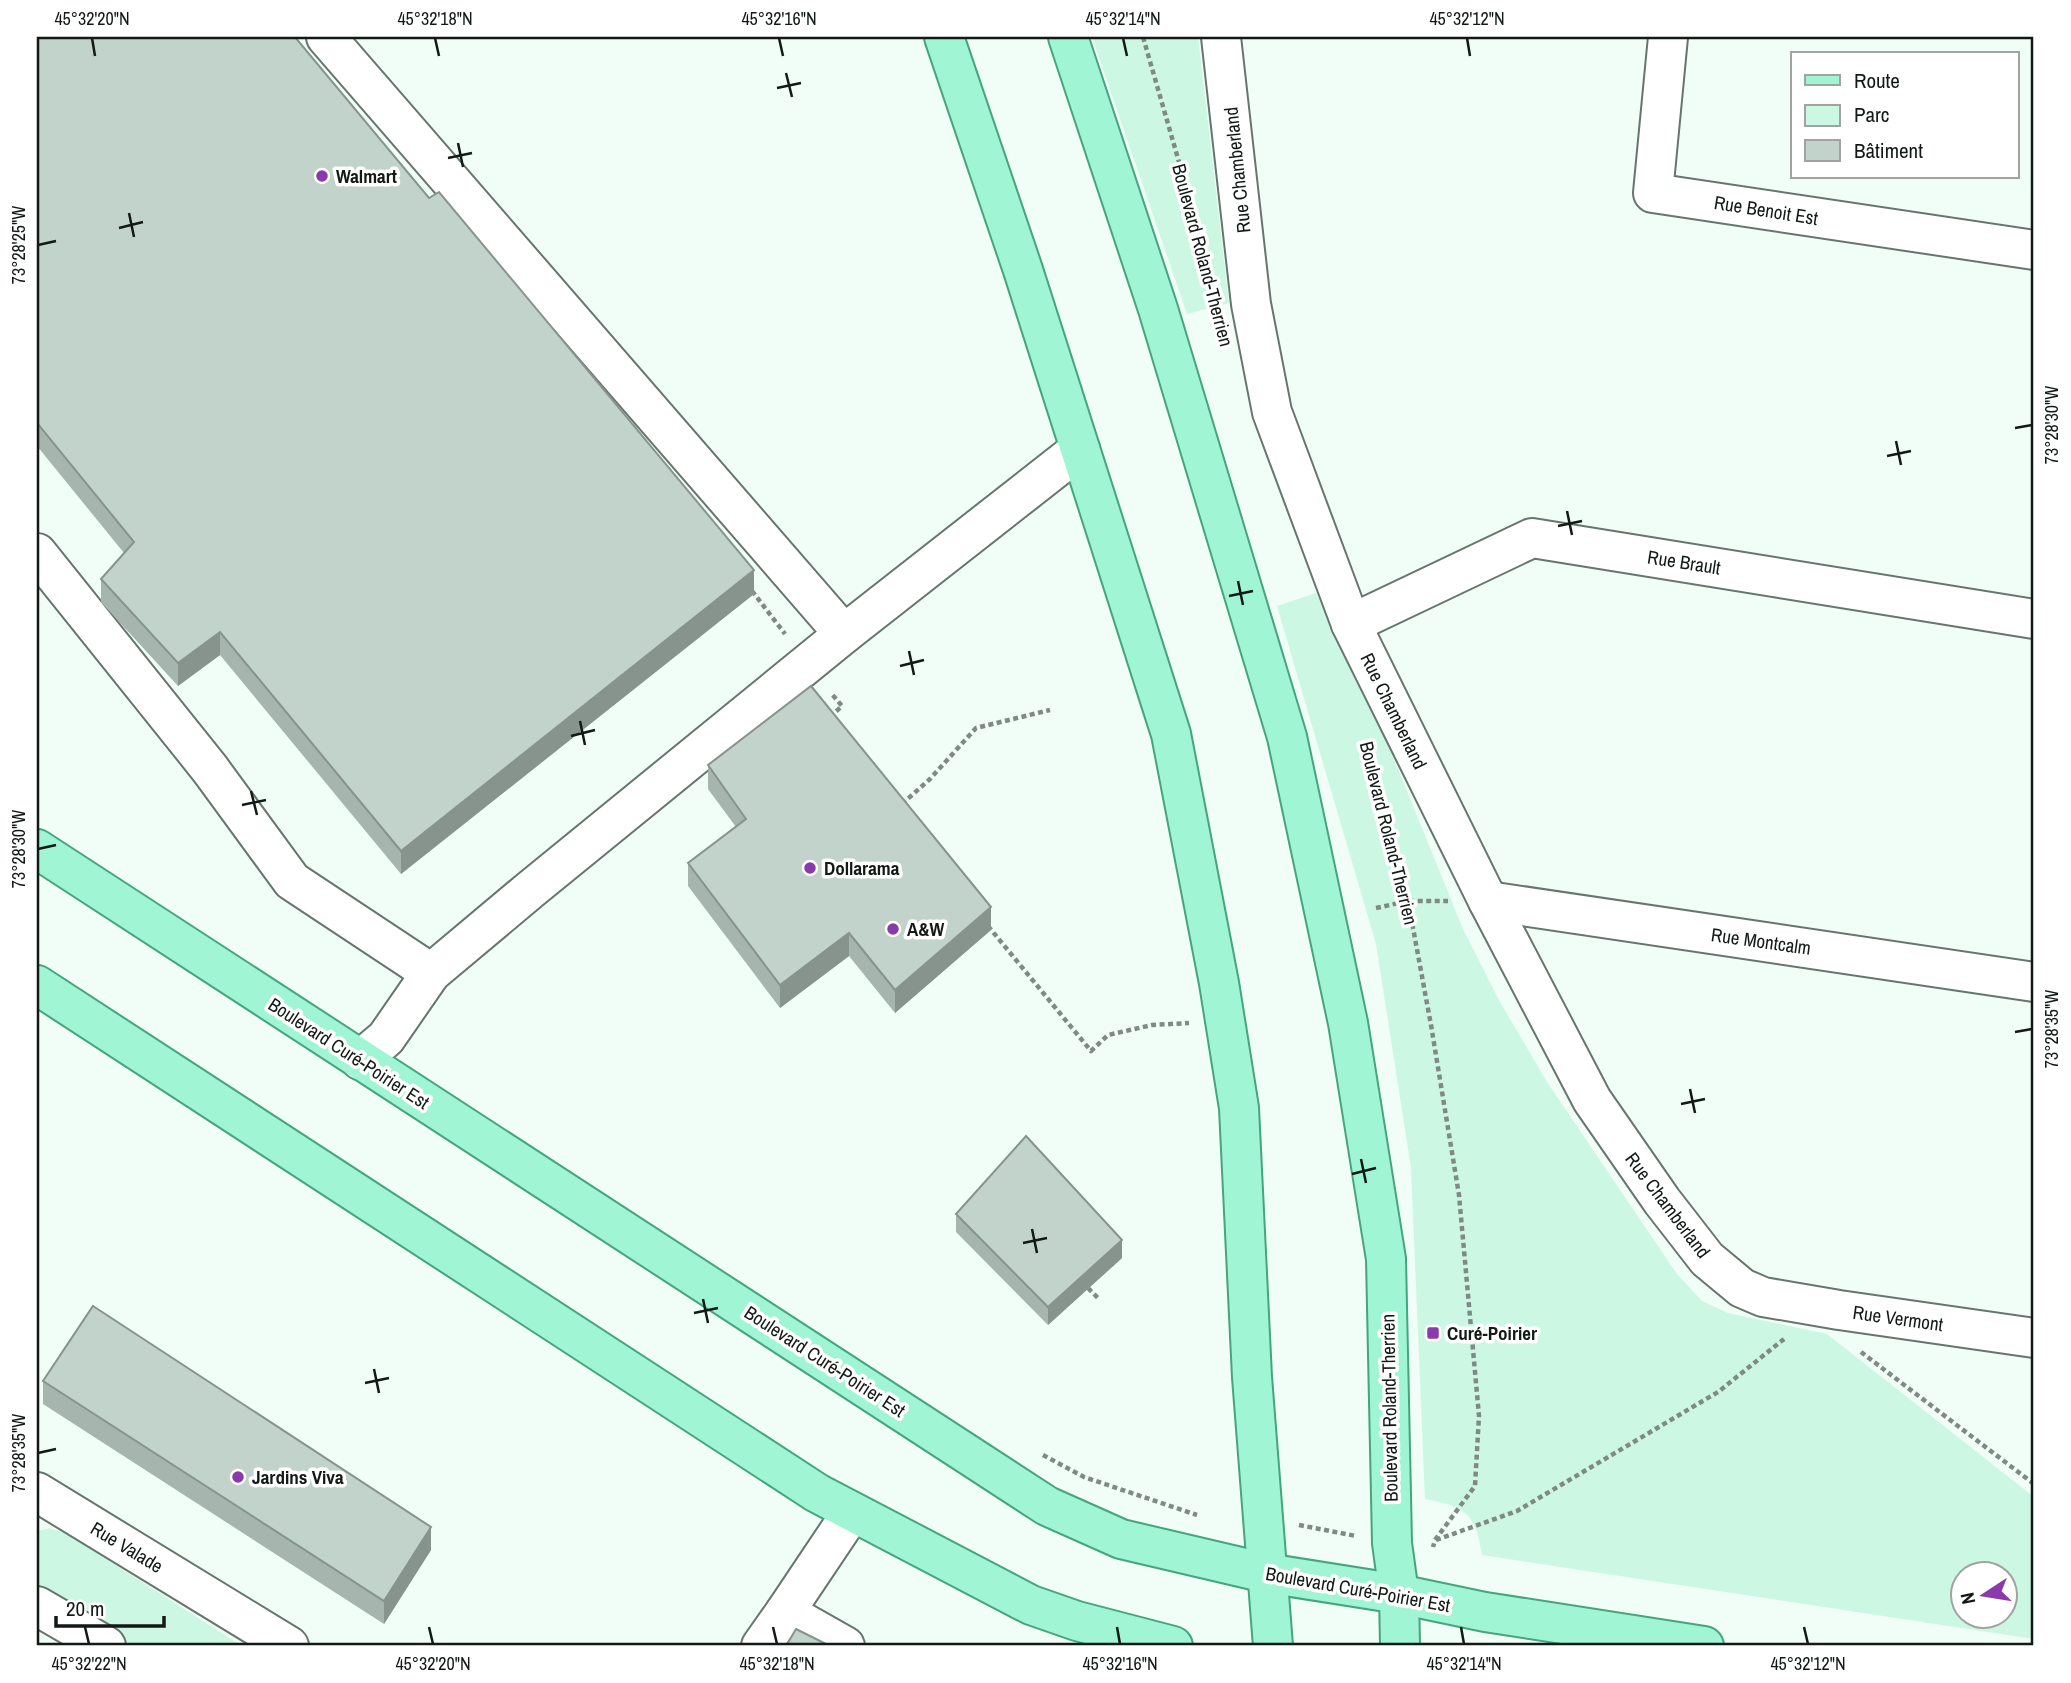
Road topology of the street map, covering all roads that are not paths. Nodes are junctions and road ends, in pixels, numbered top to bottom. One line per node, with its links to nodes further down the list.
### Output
1 (326, 37): 11 (street)
2 (944, 37): 7 (main road)
3 (1068, 37): 23 (main road, Boulevard Roland-Therrien)
4 (1221, 37): 10 (street, Rue Chamberland)
5 (1668, 37): 6 (street, Rue Benoit Est)
6 (2034, 250)
7 (1080, 449): 11 (street); 22 (main road)
8 (37, 553): 14 (street)
9 (2034, 619): 10 (street, Rue Brault)
10 (1351, 624): 13 (street, Rue Chamberland)
11 (844, 635): 14 (street)
12 (37, 849): 17 (main road, Boulevard Curé-Poirier Est)
13 (1488, 901): 15 (street, Rue Montcalm); 18 (street, Rue Chamberland)
14 (431, 973): 17 (street)
15 (2034, 982)
16 (37, 985): 21 (main road)
17 (360, 1060): 22 (main road, Boulevard Curé-Poirier Est)
18 (1763, 1297): 19 (street, Rue Vermont)
19 (2034, 1338)
20 (37, 1492): 27 (street, Rue Valade)
21 (852, 1512): 25 (street); 30 (main road)
22 (1266, 1573): 23 (main road, Boulevard Curé-Poirier Est); 31 (main road)
23 (1399, 1594): 32 (main road, Boulevard Roland-Therrien); 33 (main road, Boulevard Curé-Poirier Est)
24 (37, 1606): 26 (street)
25 (785, 1612): 28 (street); 29 (street)
26 (106, 1646)
27 (289, 1646)
28 (761, 1646)
29 (845, 1646)
30 (1173, 1646)
31 (1273, 1646)
32 (1399, 1646)
33 (1704, 1646)

